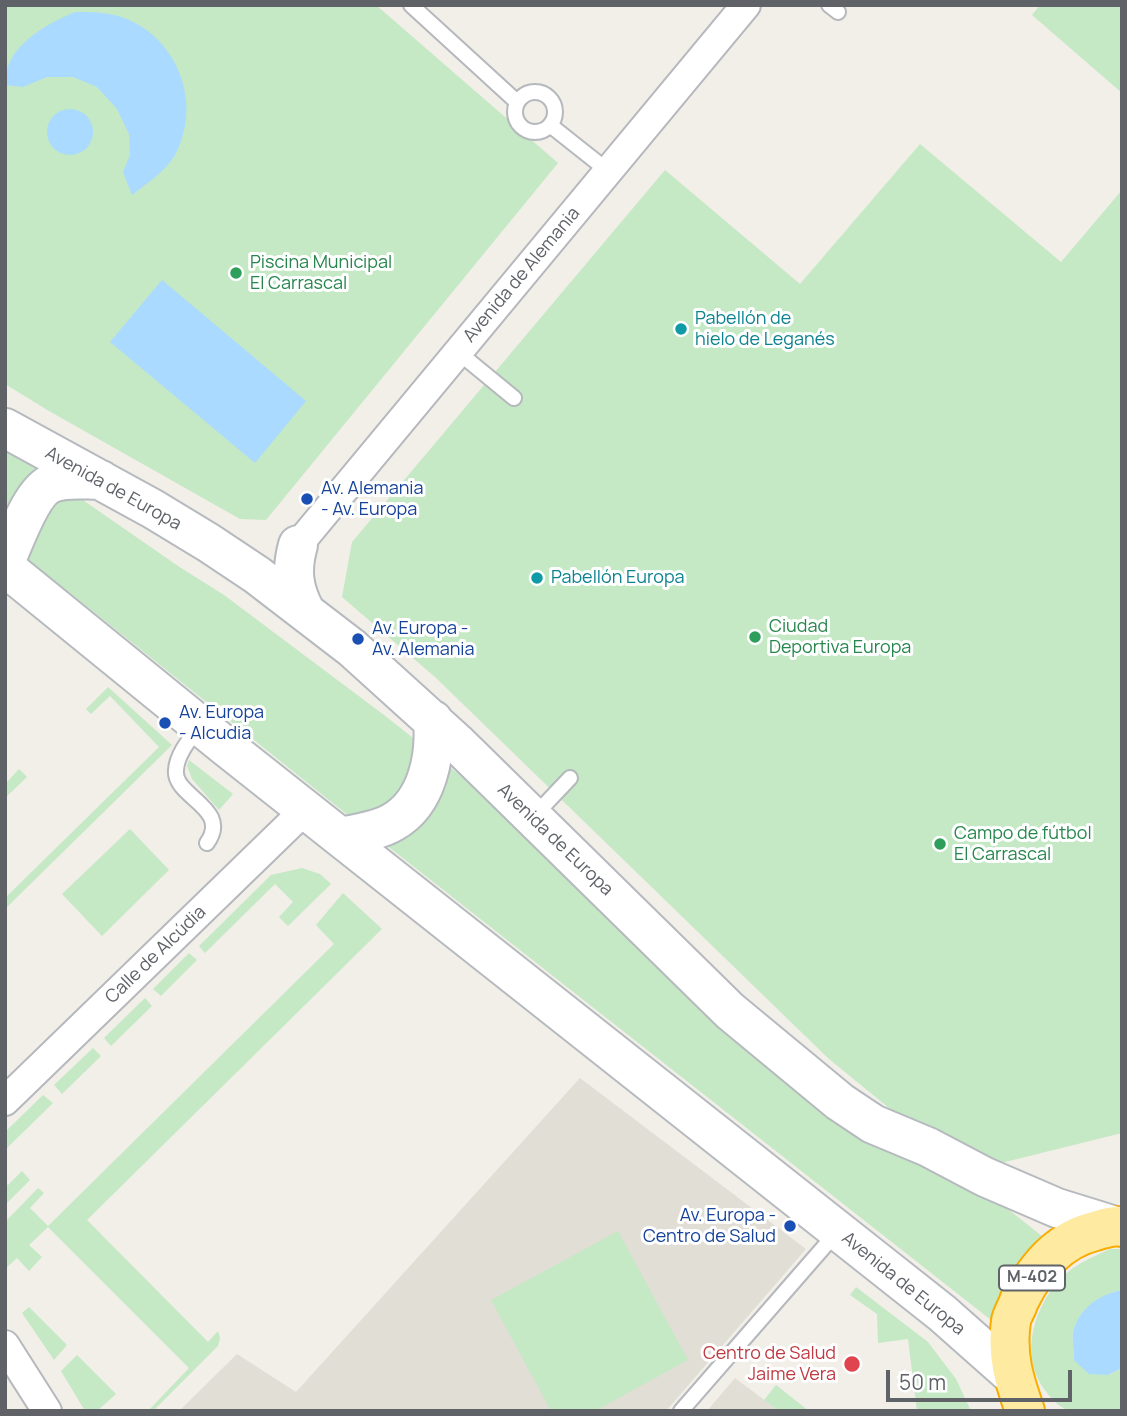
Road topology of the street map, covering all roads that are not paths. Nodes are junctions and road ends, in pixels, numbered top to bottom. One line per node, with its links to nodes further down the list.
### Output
1 (411, 5): 3 (lane)
2 (746, 5): 5 (street, Avenida de Alemania)
3 (517, 102): 4 (lane); 4 (lane)
4 (550, 125): 5 (lane)
5 (608, 171): 6 (street, Avenida de Alemania)
6 (458, 352): 7 (lane); 10 (street, Avenida de Alemania)
7 (514, 398)
8 (5, 428): 9 (main road, Avenida de Europa)
9 (101, 481): 11 (main road, Avenida de Europa); 12 (main road)
10 (298, 545): 11 (main road); 13 (main road)
11 (233, 559): 13 (main road, Avenida de Europa)
12 (5, 564): 15 (main road, Avenida de Europa)
13 (305, 611): 14 (main road, Avenida de Europa)
14 (433, 720): 18 (main road, Avenida de Europa); 19 (main road)
15 (200, 726): 17 (main road, Avenida de Europa); 20 (lane)
16 (570, 778): 18 (lane)
17 (306, 809): 19 (main road, Avenida de Europa); 21 (street, Calle de Alcúdia)
18 (532, 818): 22 (main road, Avenida de Europa)
19 (341, 837): 23 (main road, Avenida de Europa)
20 (207, 843)
21 (5, 1101)
22 (1118, 1226): 25 (highway, M-402)
23 (838, 1231): 25 (main road, Avenida de Europa); 27 (lane)
24 (5, 1345): 26 (street)
25 (1012, 1375): 28 (highway, M-402)
26 (47, 1411)
27 (681, 1411)
28 (1026, 1411)

